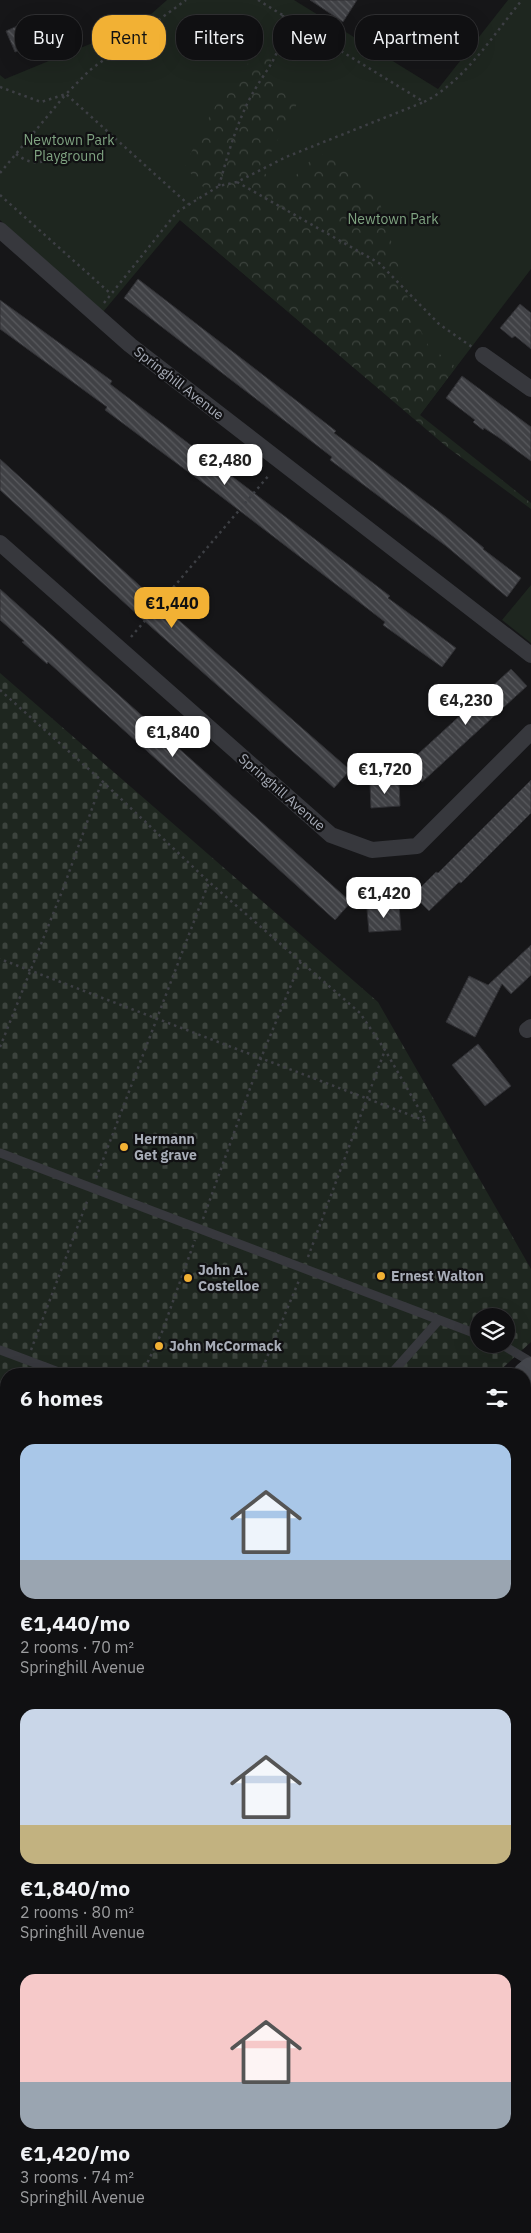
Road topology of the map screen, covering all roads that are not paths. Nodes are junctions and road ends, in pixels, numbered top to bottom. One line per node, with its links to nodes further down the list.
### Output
1 (0, 230): 5 (street, Springhill Avenue)
2 (478, 351): 3 (street)
3 (531, 389)
4 (0, 543): 6 (street, Springhill Avenue)
5 (531, 655)
6 (531, 732)
7 (0, 1153): 8 (lane)
8 (439, 1320): 9 (lane); 14 (lane)
9 (470, 1332)
10 (0, 1350): 13 (lane)
11 (515, 1352): 12 (lane)
12 (531, 1362)
13 (47, 1368)
14 (396, 1368)

